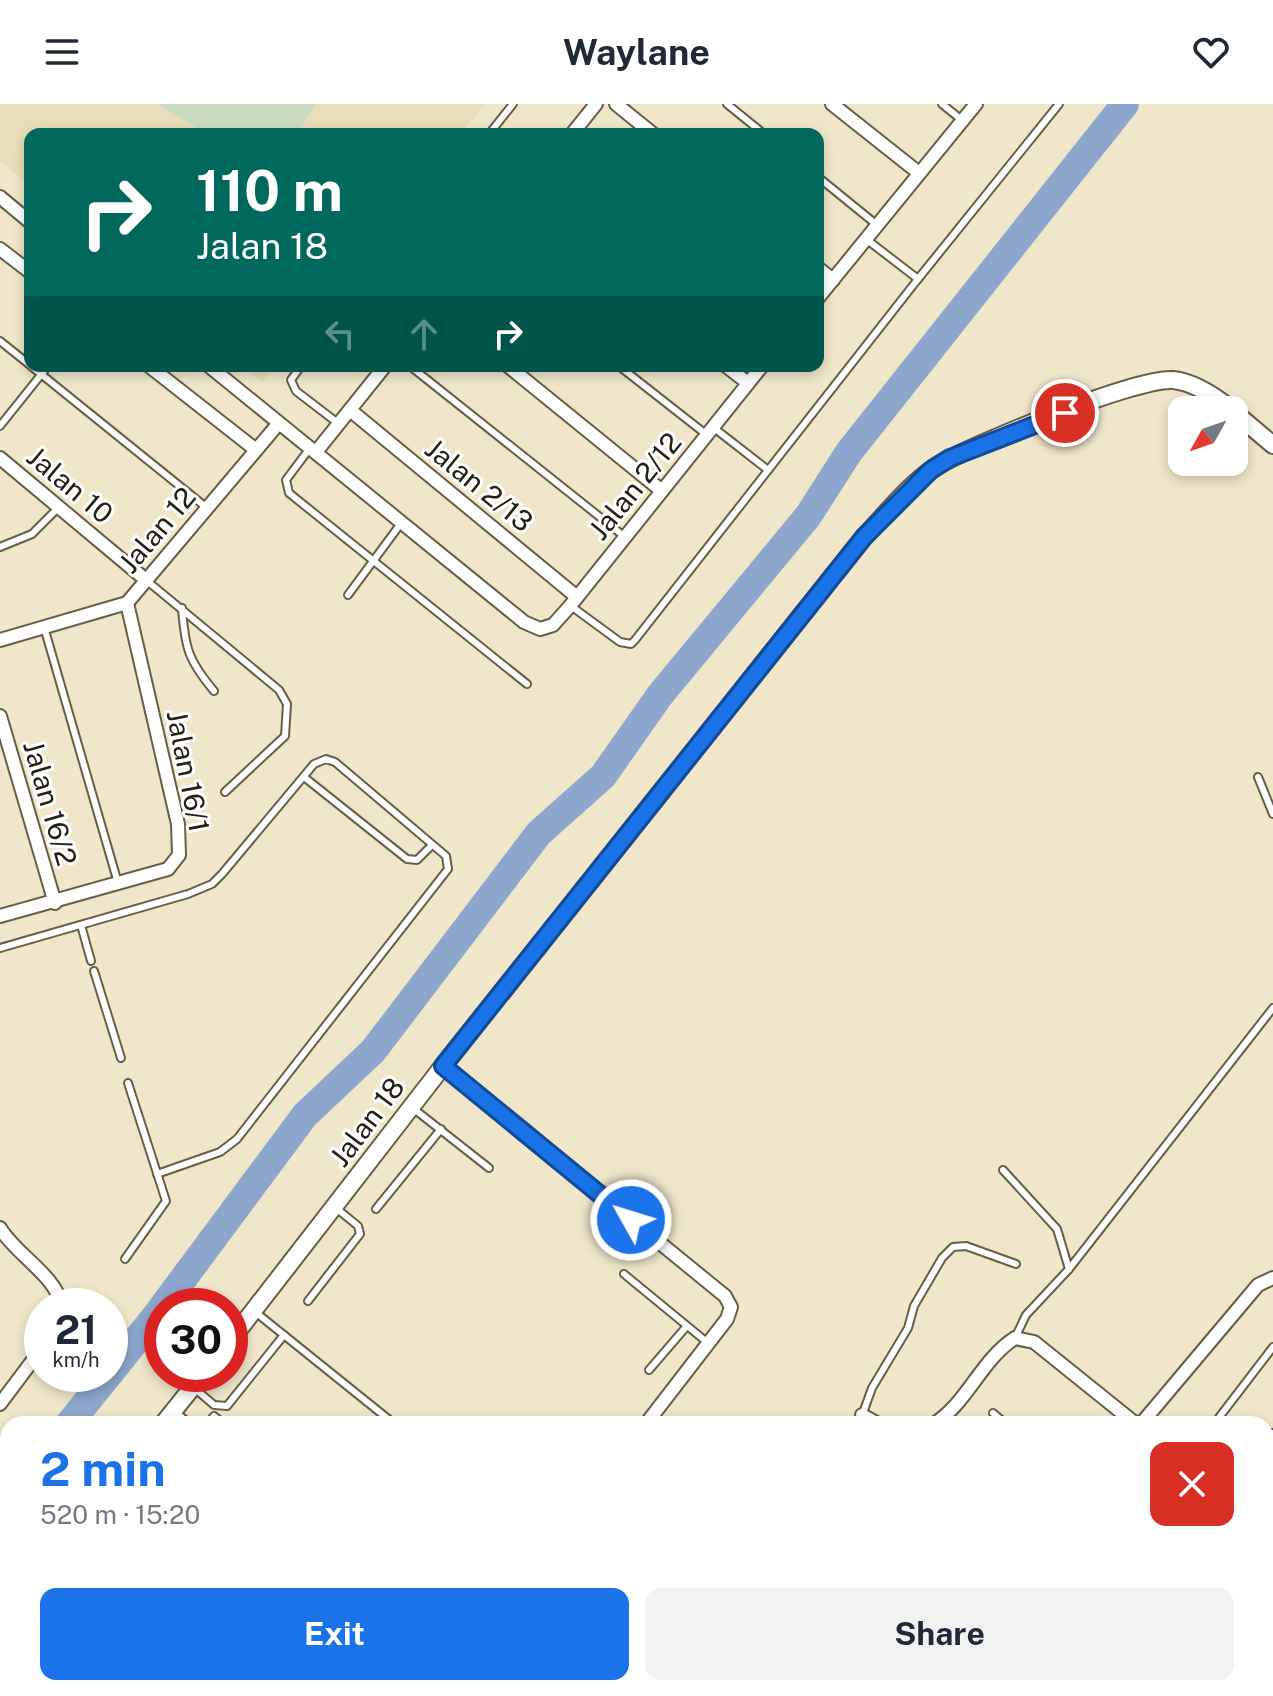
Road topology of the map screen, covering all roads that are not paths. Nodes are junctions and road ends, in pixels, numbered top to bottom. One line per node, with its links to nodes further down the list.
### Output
1 (513, 104): 10 (lane)
2 (596, 104): 11 (street)
3 (616, 104): 12 (street)
4 (727, 104): 13 (lane)
5 (832, 104): 14 (street)
6 (942, 104): 9 (lane)
7 (976, 104): 9 (street)
8 (1059, 104): 23 (lane)
9 (963, 121): 14 (street)
10 (494, 128)
11 (577, 128)
12 (646, 128)
13 (757, 128)
14 (919, 173): 18 (street)
15 (824, 182): 18 (lane)
16 (0, 197): 17 (street)
17 (24, 217)
18 (877, 225): 19 (street)
19 (866, 239): 23 (lane); 24 (street)
20 (0, 249): 21 (street)
21 (24, 267)
22 (824, 273): 24 (street)
23 (918, 279): 51 (lane)
24 (833, 280): 25 (street)
25 (824, 291)
26 (0, 341): 27 (lane)
27 (24, 360)
28 (38, 372): 38 (lane)
29 (157, 372): 48 (street)
30 (216, 372): 42 (street)
31 (297, 372): 43 (lane)
32 (380, 372): 41 (street)
33 (418, 372): 56 (lane)
34 (515, 372): 52 (street)
35 (627, 372): 46 (lane)
36 (734, 372): 39 (street)
37 (757, 372): 39 (street, Jalan 2/12)
38 (41, 374): 45 (lane); 54 (lane)
39 (748, 383): 46 (street, Jalan 2/12)
40 (1210, 396): 83 (street, Jalan 18)
41 (350, 410): 43 (street); 61 (street, Jalan 2/13)
42 (279, 423): 48 (street, Jalan 12); 49 (street)
43 (339, 424): 49 (street)
44 (1248, 424): 47 (street)
45 (0, 426)
46 (710, 432): 51 (lane); 52 (street, Jalan 2/12)
47 (1273, 445)
48 (256, 450): 54 (street, Jalan 12)
49 (313, 450): 55 (street); 58 (lane)
50 (0, 458): 53 (street, Jalan 10)
51 (768, 470): 61 (lane)
52 (662, 491): 56 (street, Jalan 2/12)
53 (59, 507): 57 (lane); 59 (street, Jalan 10)
54 (207, 508): 59 (street, Jalan 12)
55 (402, 522): 58 (lane); 61 (street, Jalan 2/12)
56 (625, 537): 61 (street, Jalan 2/12)
57 (0, 547)
58 (373, 561): 60 (lane); 66 (lane)
59 (146, 580): 62 (street, Jalan 12); 63 (lane)
60 (348, 595)
61 (574, 601)
62 (127, 603): 64 (street, Jalan 12); 74 (street, Jalan 16/1)
63 (182, 608): 67 (lane); 71 (lane)
64 (44, 627): 65 (street, Jalan 12); 74 (lane)
65 (0, 640)
66 (527, 684)
67 (214, 691)
68 (0, 716): 75 (street, Jalan 16/2)
69 (304, 777): 73 (lane); 73 (lane); 77 (lane)
70 (1258, 777): 72 (lane)
71 (225, 792)
72 (1273, 814)
73 (432, 845): 89 (lane)
74 (118, 883): 75 (street, Jalan 16/1)
75 (55, 903): 76 (street, Jalan 16/1)
76 (0, 916)
77 (81, 925): 78 (lane); 79 (lane)
78 (0, 948)
79 (91, 961)
80 (94, 971): 82 (lane)
81 (1273, 1008): 95 (lane)
82 (121, 1058)
83 (443, 1066): 85 (street, Jalan 18); 105 (street)
84 (128, 1083): 89 (lane)
85 (411, 1106): 86 (lane); 90 (street, Jalan 18)
86 (441, 1129): 87 (lane); 91 (lane)
87 (489, 1168)
88 (1003, 1170): 95 (lane)
89 (157, 1174): 93 (lane)
90 (336, 1208): 99 (lane); 100 (street, Jalan 18)
91 (376, 1209)
92 (0, 1228): 98 (street)
93 (125, 1259)
94 (1016, 1264): 118 (lane)
95 (1069, 1269): 104 (lane)
96 (624, 1274): 102 (lane)
97 (1273, 1278): 122 (street)
98 (54, 1288)
99 (308, 1301)
100 (254, 1311): 101 (street, Jalan 18); 103 (lane)
101 (248, 1318)
102 (686, 1327): 105 (lane); 107 (lane)
103 (284, 1335): 109 (lane); 116 (lane)
104 (1015, 1338): 119 (street); 121 (street)
105 (708, 1343): 117 (street)
106 (1273, 1347): 123 (lane)
107 (649, 1370)
108 (24, 1372): 113 (street)
109 (248, 1380)
110 (188, 1392): 115 (street)
111 (206, 1392): 112 (lane)
112 (238, 1392)
113 (0, 1404)
114 (993, 1413): 120 (lane)
115 (169, 1416)
116 (385, 1416)
117 (652, 1416)
118 (862, 1416)
119 (945, 1416)
120 (997, 1416)
121 (1128, 1416)
122 (1145, 1416)
123 (1220, 1416)

